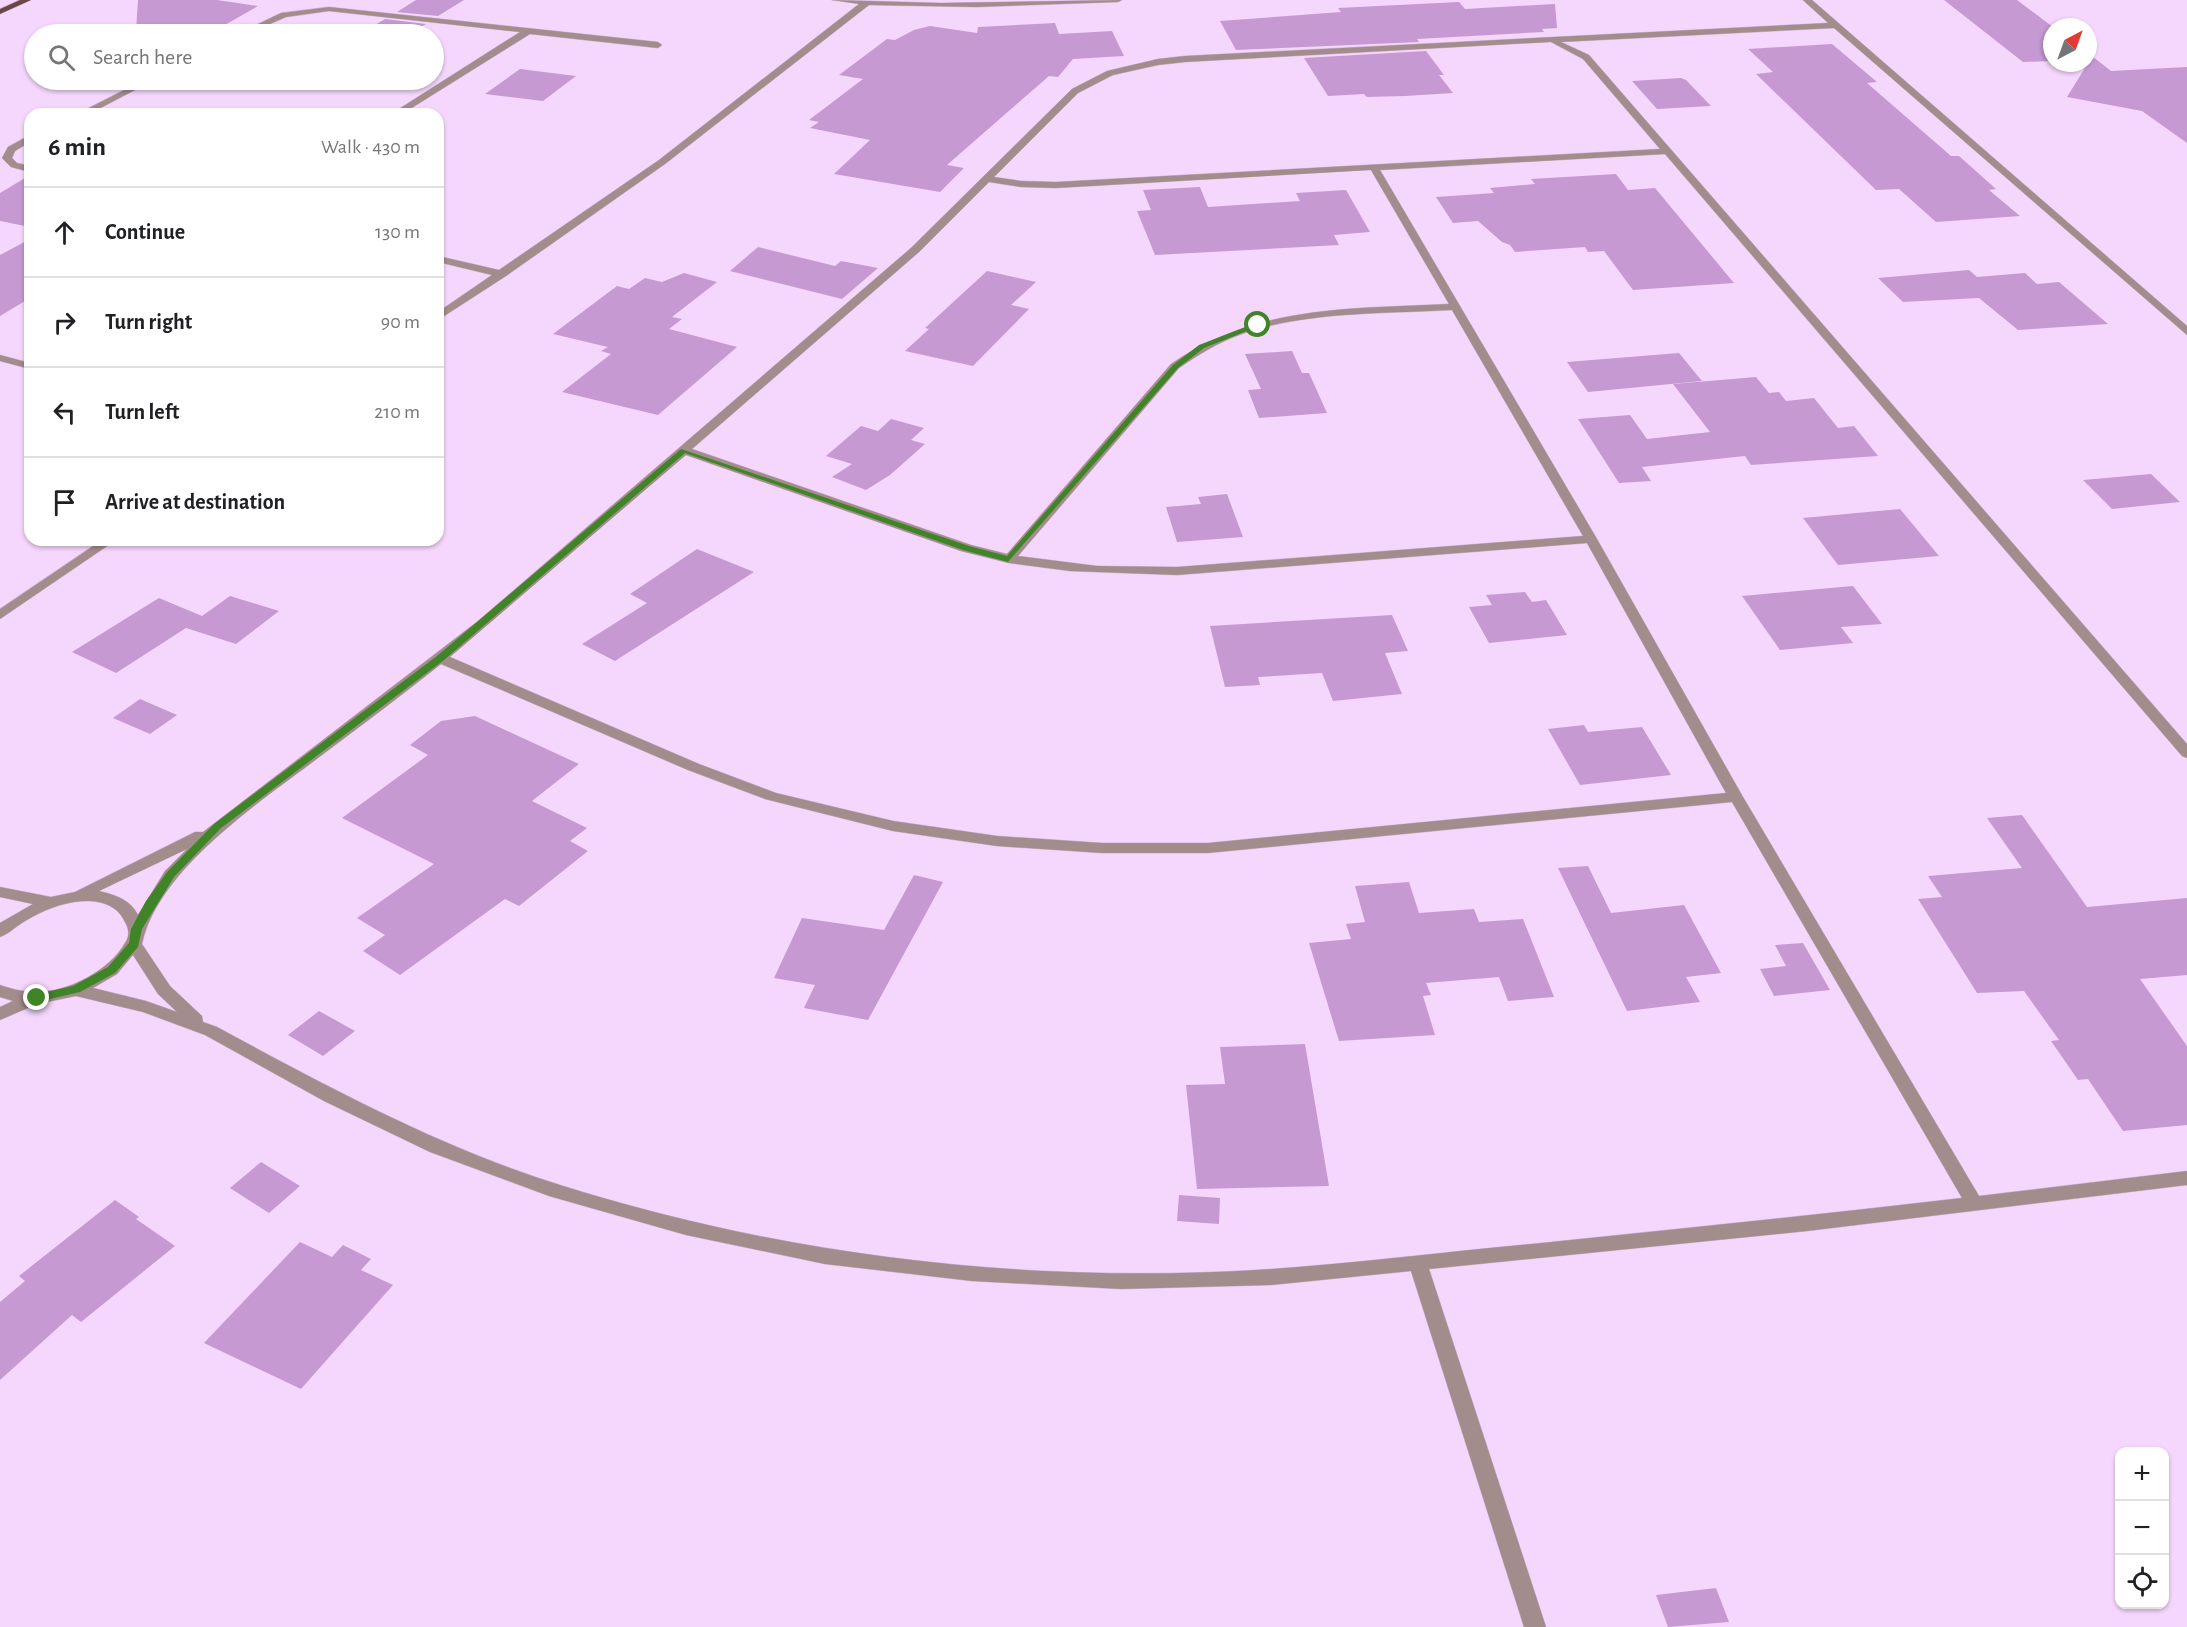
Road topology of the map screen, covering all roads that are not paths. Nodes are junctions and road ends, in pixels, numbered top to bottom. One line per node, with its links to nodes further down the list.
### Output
1 (27, 0): 6 (main road)
2 (836, 0): 5 (street)
3 (1118, 0): 5 (street)
4 (1807, 0): 10 (street)
5 (867, 3): 27 (street)
6 (0, 12)
7 (385, 13): 8 (street); 9 (street); 11 (street)
8 (250, 24)
9 (262, 24)
10 (1835, 25): 12 (street); 30 (street)
11 (530, 30): 14 (street); 16 (street)
12 (1591, 38): 13 (street); 15 (street)
13 (1548, 40): 15 (street); 25 (street)
14 (658, 45)
15 (1586, 57): 22 (street)
16 (444, 84)
17 (131, 90): 19 (street)
18 (434, 90): 20 (street)
19 (96, 108)
20 (406, 108)
21 (24, 141): 24 (street)
22 (1667, 151): 23 (street); 39 (street)
23 (1374, 167): 25 (street); 28 (street)
24 (24, 168)
25 (989, 179): 33 (street)
26 (444, 260): 27 (street)
27 (502, 274): 29 (street)
28 (1455, 307): 34 (street); 36 (street)
29 (444, 313)
30 (2187, 332)
31 (0, 358): 32 (street)
32 (24, 364)
33 (684, 450): 36 (street); 38 (street)
34 (1591, 539): 36 (street); 40 (street)
35 (101, 546): 37 (street)
36 (1008, 559)
37 (0, 615)
38 (441, 658): 40 (street); 41 (street)
39 (2187, 753)
40 (1736, 797): 53 (street)
41 (218, 826): 43 (street); 46 (street)
42 (0, 892): 44 (street)
43 (75, 896): 44 (street); 46 (street)
44 (49, 902): 45 (street)
45 (0, 931)
46 (135, 937): 47 (street); 51 (street)
47 (76, 990): 49 (street); 51 (street)
48 (0, 991): 49 (street)
49 (37, 998): 50 (street)
50 (0, 1014)
51 (211, 1030): 54 (street)
52 (2187, 1178): 53 (street)
53 (1974, 1203): 54 (street)
54 (1418, 1263): 55 (street)
55 (1535, 1627)

